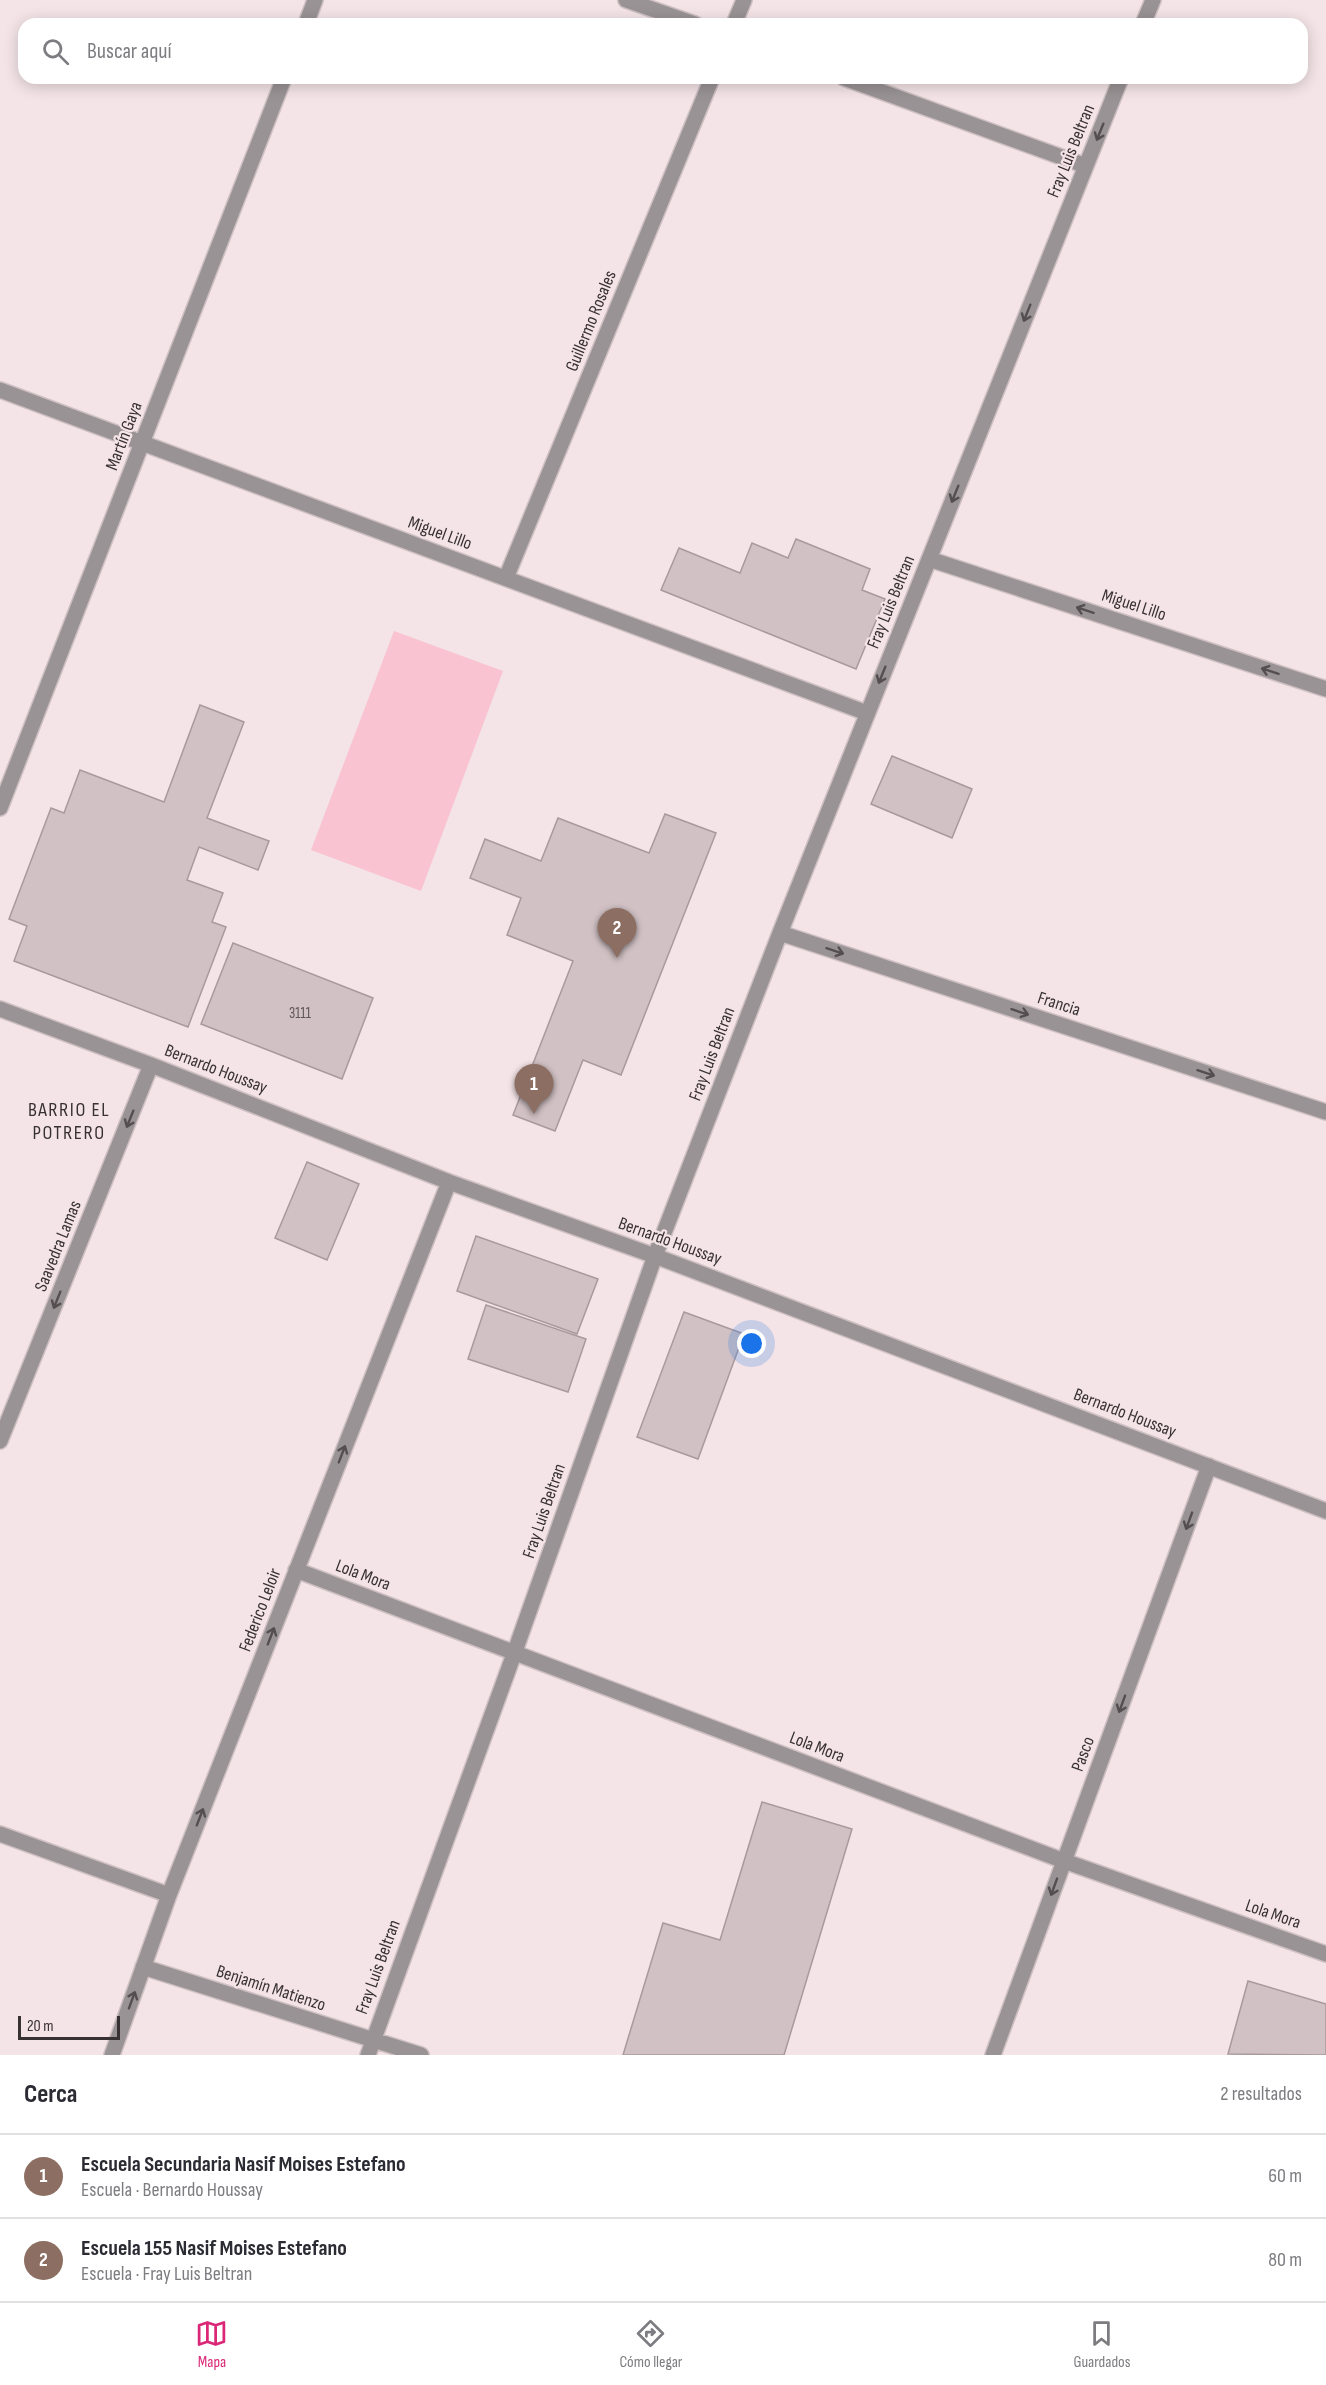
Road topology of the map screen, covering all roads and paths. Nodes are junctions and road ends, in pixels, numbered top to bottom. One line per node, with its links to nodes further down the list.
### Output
1 (315, 0): 5 (street)
2 (626, 0): 6 (street)
3 (744, 0): 7 (street)
4 (1152, 0): 8 (street)
5 (308, 18)
6 (678, 18)
7 (736, 18)
8 (1145, 18)
9 (283, 84): 15 (street, Martín Gaya)
10 (710, 84): 17 (street, Guillermo Rosales)
11 (860, 84): 13 (street)
12 (1119, 84): 13 (street, Fray Luis Beltran, one-way to 13)
13 (1086, 166): 16 (street, Fray Luis Beltran, one-way to 16)
14 (0, 390): 15 (street, Miguel Lillo)
15 (142, 443): 17 (street, Miguel Lillo); 20 (street, Martín Gaya)
16 (929, 559): 18 (street, Miguel Lillo, one-way to 16); 19 (street, Fray Luis Beltran, one-way to 19)
17 (506, 578): 19 (street, Miguel Lillo)
18 (1326, 689)
19 (867, 713): 21 (street, Fray Luis Beltran)
20 (0, 808)
21 (780, 933): 24 (street, Francia, one-way to 24); 26 (street, Fray Luis Beltran)
22 (0, 1009): 23 (street, Bernardo Houssay)
23 (151, 1065): 25 (street, Bernardo Houssay); 27 (street, Saavedra Lamas, one-way to 27)
24 (1326, 1112)
25 (449, 1182): 26 (street, Bernardo Houssay); 30 (street, Federico Leloir, one-way to 25)
26 (655, 1256): 28 (street, Bernardo Houssay); 31 (street, Fray Luis Beltran)
27 (0, 1441)
28 (1209, 1466): 29 (street, Bernardo Houssay); 33 (street, Pasco, one-way to 33)
29 (1326, 1511)
30 (296, 1570): 31 (street, Lola Mora); 34 (street, Federico Leloir, one-way to 30)
31 (514, 1654): 33 (street, Lola Mora); 37 (street, Fray Luis Beltran)
32 (0, 1834): 34 (street)
33 (1064, 1861): 35 (street, Lola Mora); 40 (street, Pasco, one-way to 40)
34 (169, 1895): 36 (street, Federico Leloir)
35 (1326, 1954)
36 (143, 1968): 37 (street, Benjamín Matienzo); 38 (street, Federico Leloir, one-way to 36)
37 (370, 2048): 39 (street, Benjamín Matienzo)
38 (112, 2055)
39 (421, 2055)
40 (993, 2055)

